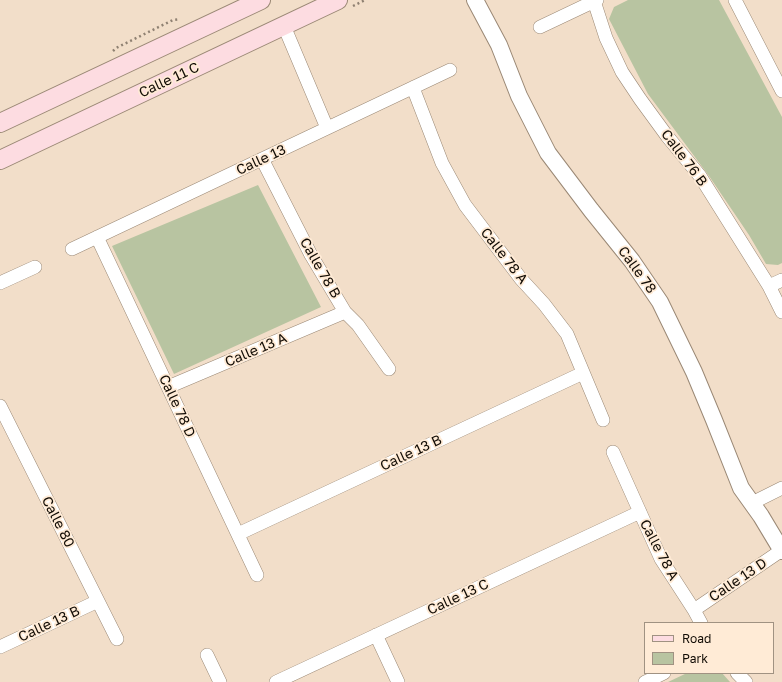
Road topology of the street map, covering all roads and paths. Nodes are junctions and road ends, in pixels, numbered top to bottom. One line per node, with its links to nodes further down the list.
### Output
1 (261, 0): 11 (main road)
2 (338, 0): 6 (main road, Calle 11 C)
3 (475, 0): 30 (street, Calle 78)
4 (734, 0): 10 (street)
5 (595, 1): 7 (street); 20 (street, Calle 76 B)
6 (284, 26): 12 (street); 13 (main road, Calle 11 C)
7 (540, 27)
8 (450, 70): 9 (street, Calle 13)
9 (414, 87): 12 (street, Calle 13); 24 (street, Calle 78 A)
10 (782, 91)
11 (0, 123)
12 (327, 128): 14 (street, Calle 13)
13 (0, 160)
14 (262, 160): 15 (street, Calle 13); 21 (street, Calle 78 B)
15 (97, 238): 16 (street, Calle 13); 25 (street, Calle 78 D)
16 (72, 249)
17 (35, 267): 19 (street)
18 (782, 280): 20 (street)
19 (0, 283)
20 (769, 286): 22 (street, Calle 76 B)
21 (345, 312): 23 (street, Calle 78 B); 25 (street, Calle 13 A)
22 (782, 312)
23 (390, 369)
24 (583, 372): 27 (street, Calle 78 A); 32 (street, Calle 13 B)
25 (168, 387): 32 (street, Calle 78 D)
26 (0, 406): 35 (street, Calle 80)
27 (603, 420)
28 (613, 452): 31 (street, Calle 78 A)
29 (782, 488): 30 (street)
30 (752, 503): 33 (street, Calle 78)
31 (640, 512): 36 (street, Calle 78 A); 38 (street, Calle 13 C)
32 (238, 534): 34 (street, Calle 78 D)
33 (782, 551): 36 (street, Calle 13 D)
34 (257, 575)
35 (98, 601): 39 (street, Calle 80); 40 (street, Calle 13 B)
36 (694, 610): 37 (street, Calle 78 A)
37 (700, 622)
38 (376, 635): 45 (street, Calle 13 C); 46 (street)
39 (117, 639)
40 (0, 647)
41 (207, 655): 44 (street)
42 (662, 674): 47 (street)
43 (738, 674): 48 (street)
44 (220, 682)
45 (276, 682)
46 (398, 682)
47 (645, 682)
48 (746, 682)

